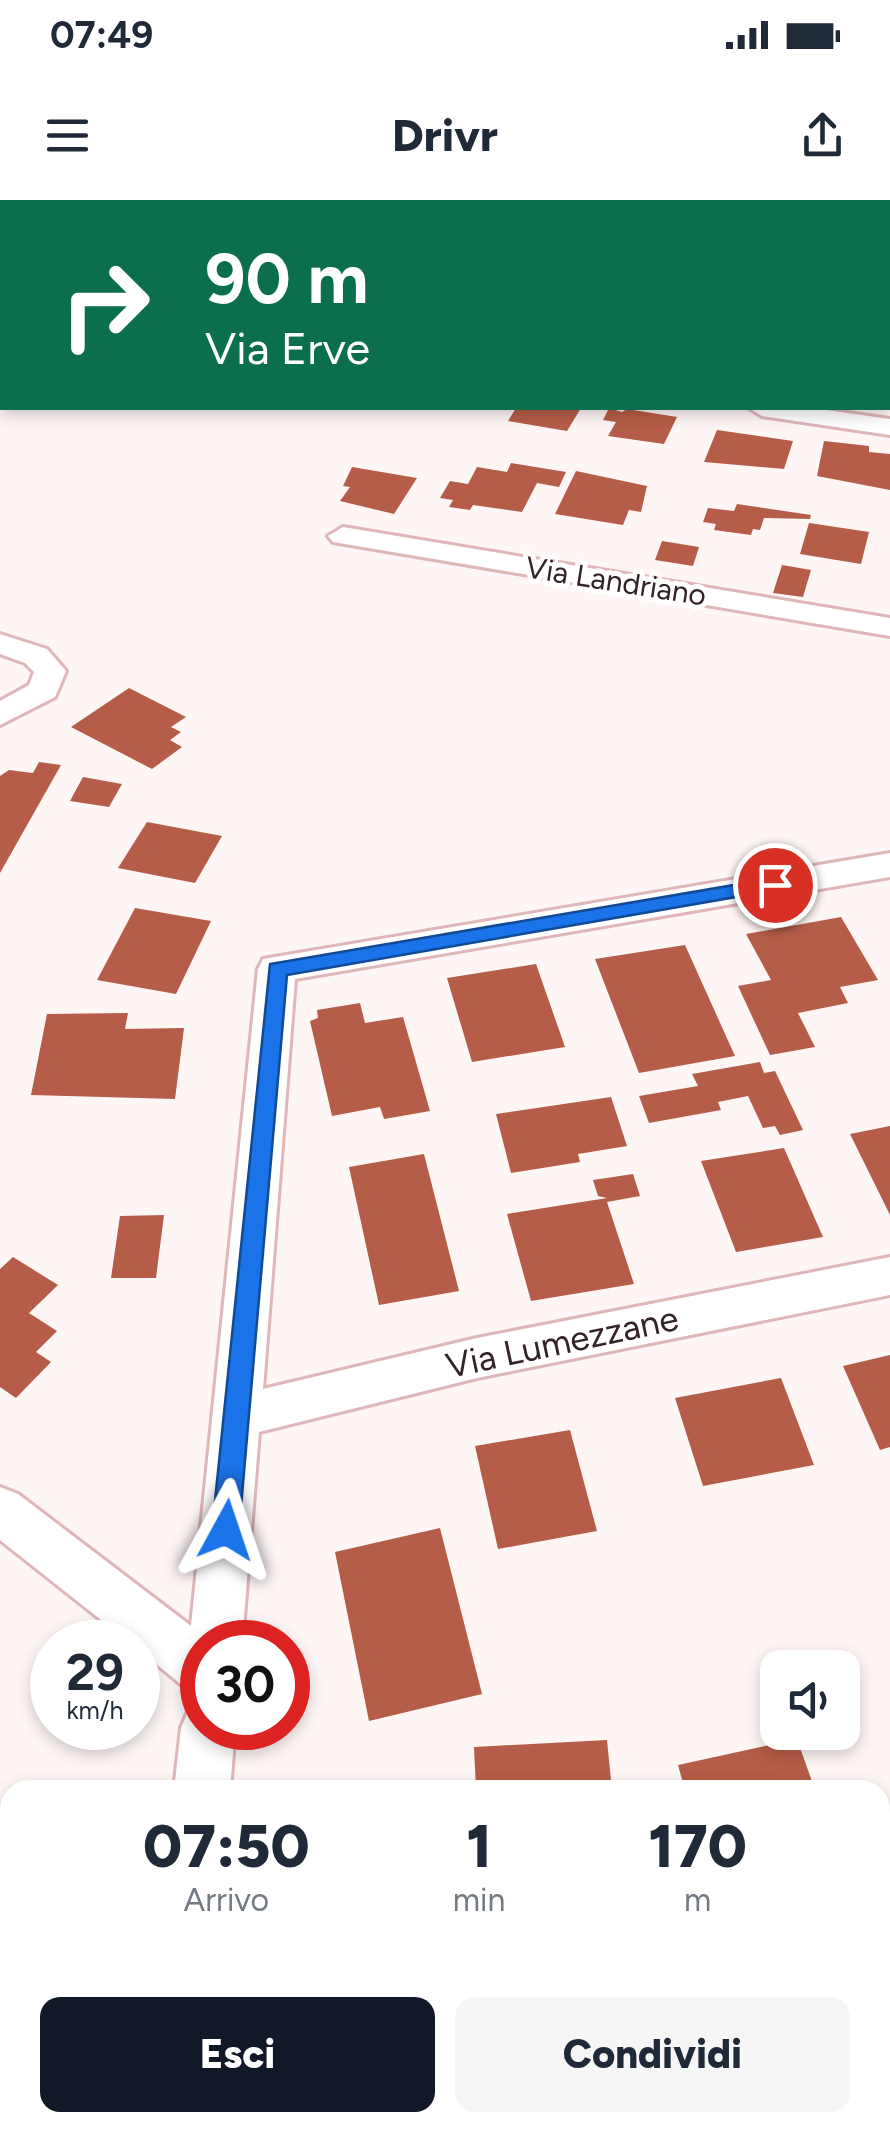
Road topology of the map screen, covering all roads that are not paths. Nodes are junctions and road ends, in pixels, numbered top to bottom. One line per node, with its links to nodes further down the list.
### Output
1 (775, 410): 2 (street)
2 (890, 427)
3 (343, 536): 4 (street, Via Landriano)
4 (890, 627)
5 (0, 644): 6 (street)
6 (0, 715)
7 (890, 865): 9 (street)
8 (890, 1276): 9 (street, Via Lumezzane)
9 (235, 1416): 11 (street)
10 (0, 1510): 12 (street)
11 (218, 1620)
12 (180, 1650)
13 (206, 1750): 14 (street)
14 (203, 1780)

